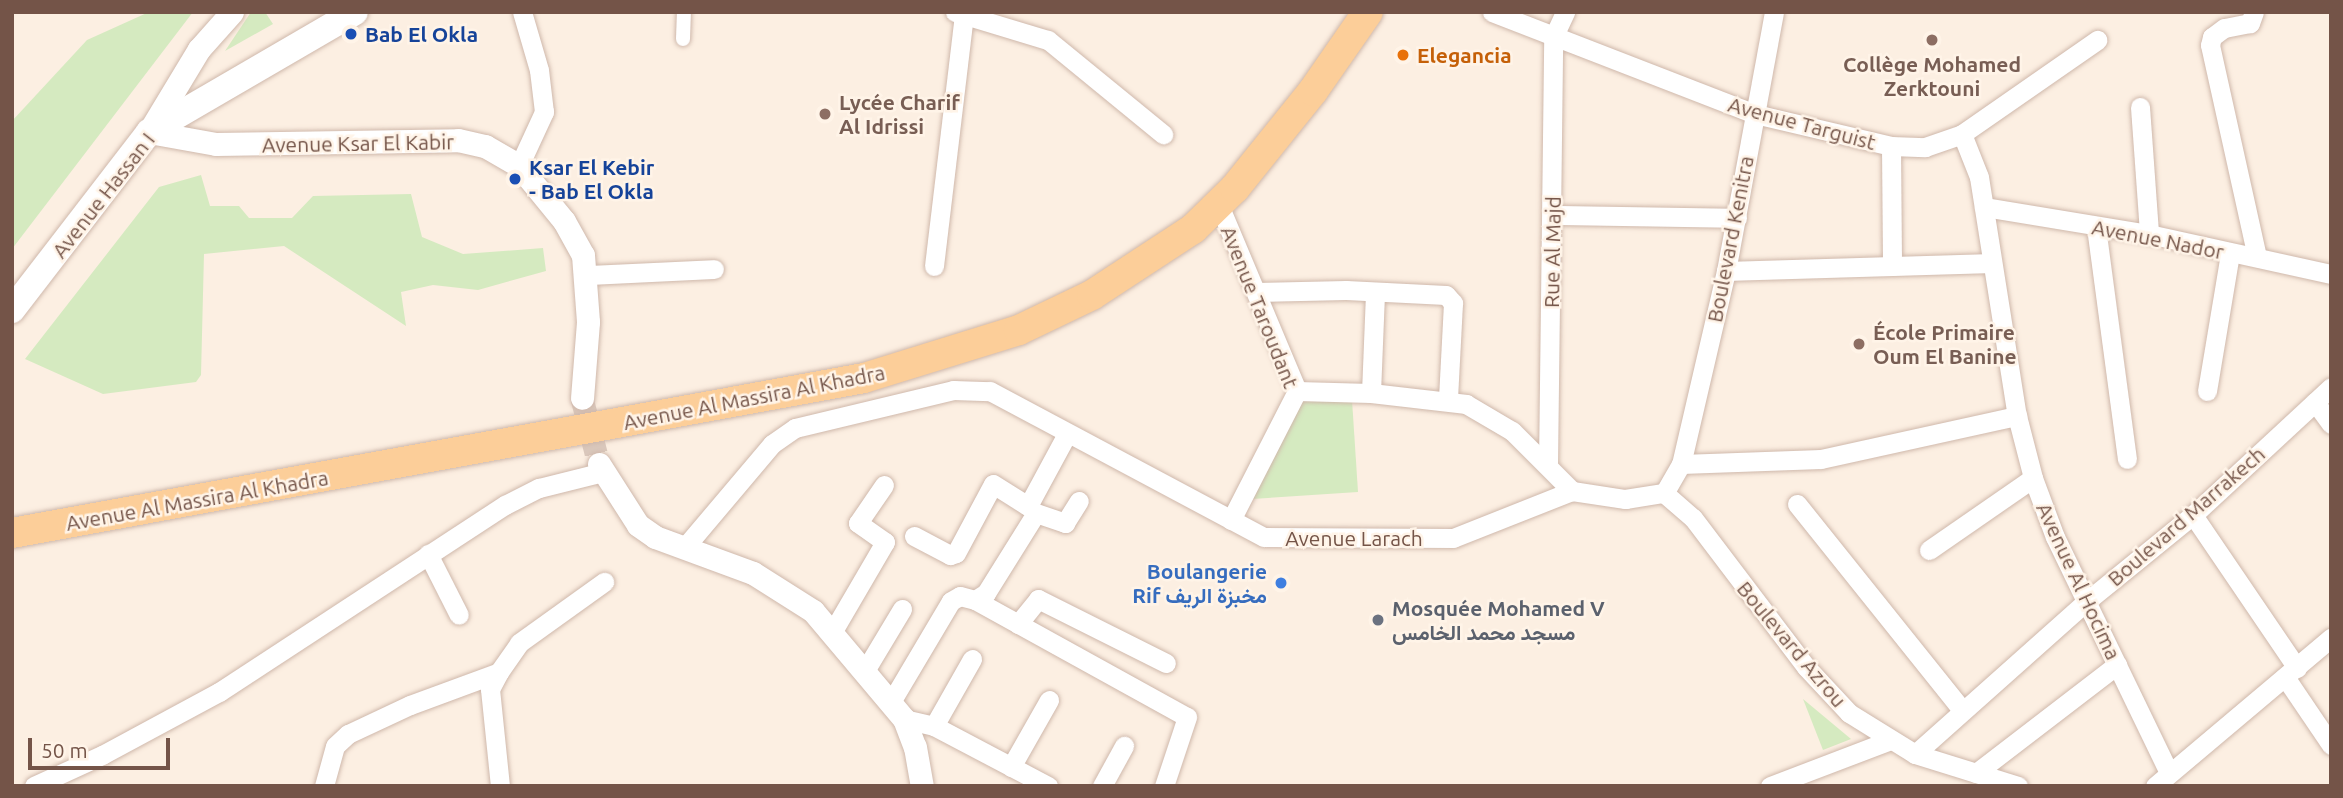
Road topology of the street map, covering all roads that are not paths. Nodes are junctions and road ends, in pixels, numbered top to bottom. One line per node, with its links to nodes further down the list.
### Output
1 (232, 12): 16 (street)
2 (355, 12): 16 (main road, Avenue Hassan I)
3 (522, 12): 20 (street)
4 (684, 12): 12 (street)
5 (1368, 12): 21 (main road, Avenue Al Massira Al Khadra)
6 (1492, 12): 11 (street, Avenue Targuist)
7 (1565, 12): 11 (street)
8 (1774, 12): 15 (street, Boulevard Kenitra)
9 (2254, 12): 28 (street)
10 (960, 14): 17 (street); 30 (street)
11 (1553, 38): 15 (street, Avenue Targuist); 23 (street, Rue Al Majd)
12 (683, 39)
13 (2097, 40): 18 (street, Avenue Targuist)
14 (2140, 107): 26 (street)
15 (1755, 114): 19 (street, Avenue Targuist); 24 (street, Boulevard Kenitra)
16 (149, 132): 20 (street, Avenue Ksar El Kabir); 38 (main road, Avenue Hassan I)
17 (1163, 134)
18 (1962, 134): 19 (street, Avenue Targuist); 22 (street, Avenue Al Hocima)
19 (1891, 146): 31 (street)
20 (519, 166): 35 (street, Avenue Ksar El Kabir)
21 (1219, 205): 36 (street, Avenue Taroudant); 62 (main road, Avenue Al Massira Al Khadra)
22 (1984, 207): 25 (street, Avenue Nador); 29 (street, Avenue Al Hocima)
23 (1553, 215): 24 (street); 51 (street, Rue Al Majd)
24 (1737, 218): 33 (street, Boulevard Kenitra)
25 (2096, 227): 26 (street, Avenue Nador); 49 (street)
26 (2149, 234): 27 (street, Avenue Nador)
27 (2230, 253): 28 (street, Avenue Nador); 41 (street)
28 (2257, 257): 34 (street, Avenue Nador)
29 (1992, 262): 31 (street); 46 (street, Avenue Al Hocima)
30 (934, 266)
31 (1892, 266): 33 (street)
32 (714, 269): 35 (street)
33 (1726, 271): 50 (street, Boulevard Kenitra)
34 (2331, 274)
35 (587, 275): 43 (street, Avenue Ksar El Kabir)
36 (1256, 292): 37 (street); 40 (street, Avenue Taroudant)
37 (1375, 292): 42 (street); 44 (street)
38 (12, 310)
39 (2331, 387): 45 (street, Boulevard Marrakech)
40 (1297, 391): 42 (street); 61 (street, Avenue Taroudant)
41 (2207, 391)
42 (1371, 393): 44 (street)
43 (582, 398)
44 (1448, 400): 51 (street)
45 (2315, 402): 47 (street); 60 (street, Boulevard Marrakech)
46 (2017, 416): 50 (street); 53 (street, Avenue Al Hocima)
47 (2331, 424)
48 (1067, 434): 59 (street); 61 (street, Avenue Larach); 64 (street, Avenue Larach)
49 (2127, 459)
50 (1681, 464): 56 (street)
51 (1548, 465): 55 (street)
52 (601, 468): 64 (street); 66 (street)
53 (2033, 478): 65 (street); 69 (street, Avenue Al Hocima)
54 (884, 485): 73 (street)
55 (1572, 491): 56 (street); 61 (street, Avenue Larach)
56 (1664, 493): 85 (street, Boulevard Azrou)
57 (1079, 501): 59 (street)
58 (1797, 504): 82 (street)
59 (1033, 509): 63 (street); 68 (street)
60 (2193, 515): 69 (street, Boulevard Marrakech); 80 (street)
61 (1231, 520)
62 (12, 533)
63 (914, 536)
64 (685, 547): 73 (street)
65 (1929, 550)
66 (428, 554): 71 (street); 92 (street)
67 (604, 582): 79 (street)
68 (975, 600): 72 (street); 83 (street)
69 (2087, 601): 77 (street, Avenue Al Hocima); 82 (street, Boulevard Marrakech)
70 (902, 609): 78 (street)
71 (459, 615)
72 (1018, 624): 76 (street); 98 (street)
73 (833, 631): 78 (street)
74 (2330, 639): 80 (street)
75 (972, 659): 84 (street)
76 (1166, 663)
77 (2117, 665): 90 (street); 91 (street, Avenue Al Hocima)
78 (866, 669): 83 (street)
79 (499, 672): 93 (street); 94 (street)
80 (2291, 673): 87 (street); 91 (street)
81 (1049, 700): 89 (street)
82 (1962, 710): 88 (street, Boulevard Marrakech)
83 (897, 711): 84 (street); 95 (street)
84 (934, 726): 89 (street)
85 (1888, 741): 88 (street, Boulevard Azrou); 99 (street)
86 (1124, 746): 97 (street)
87 (2331, 746)
88 (1915, 754): 90 (street, Boulevard Azrou)
89 (1011, 766): 96 (street)
90 (1976, 772): 100 (street, Boulevard Azrou)
91 (2162, 780)
92 (34, 786)
93 (324, 786)
94 (500, 786)
95 (922, 786)
96 (1048, 786)
97 (1102, 786)
98 (1164, 786)
99 (1770, 786)
100 (2018, 786)

